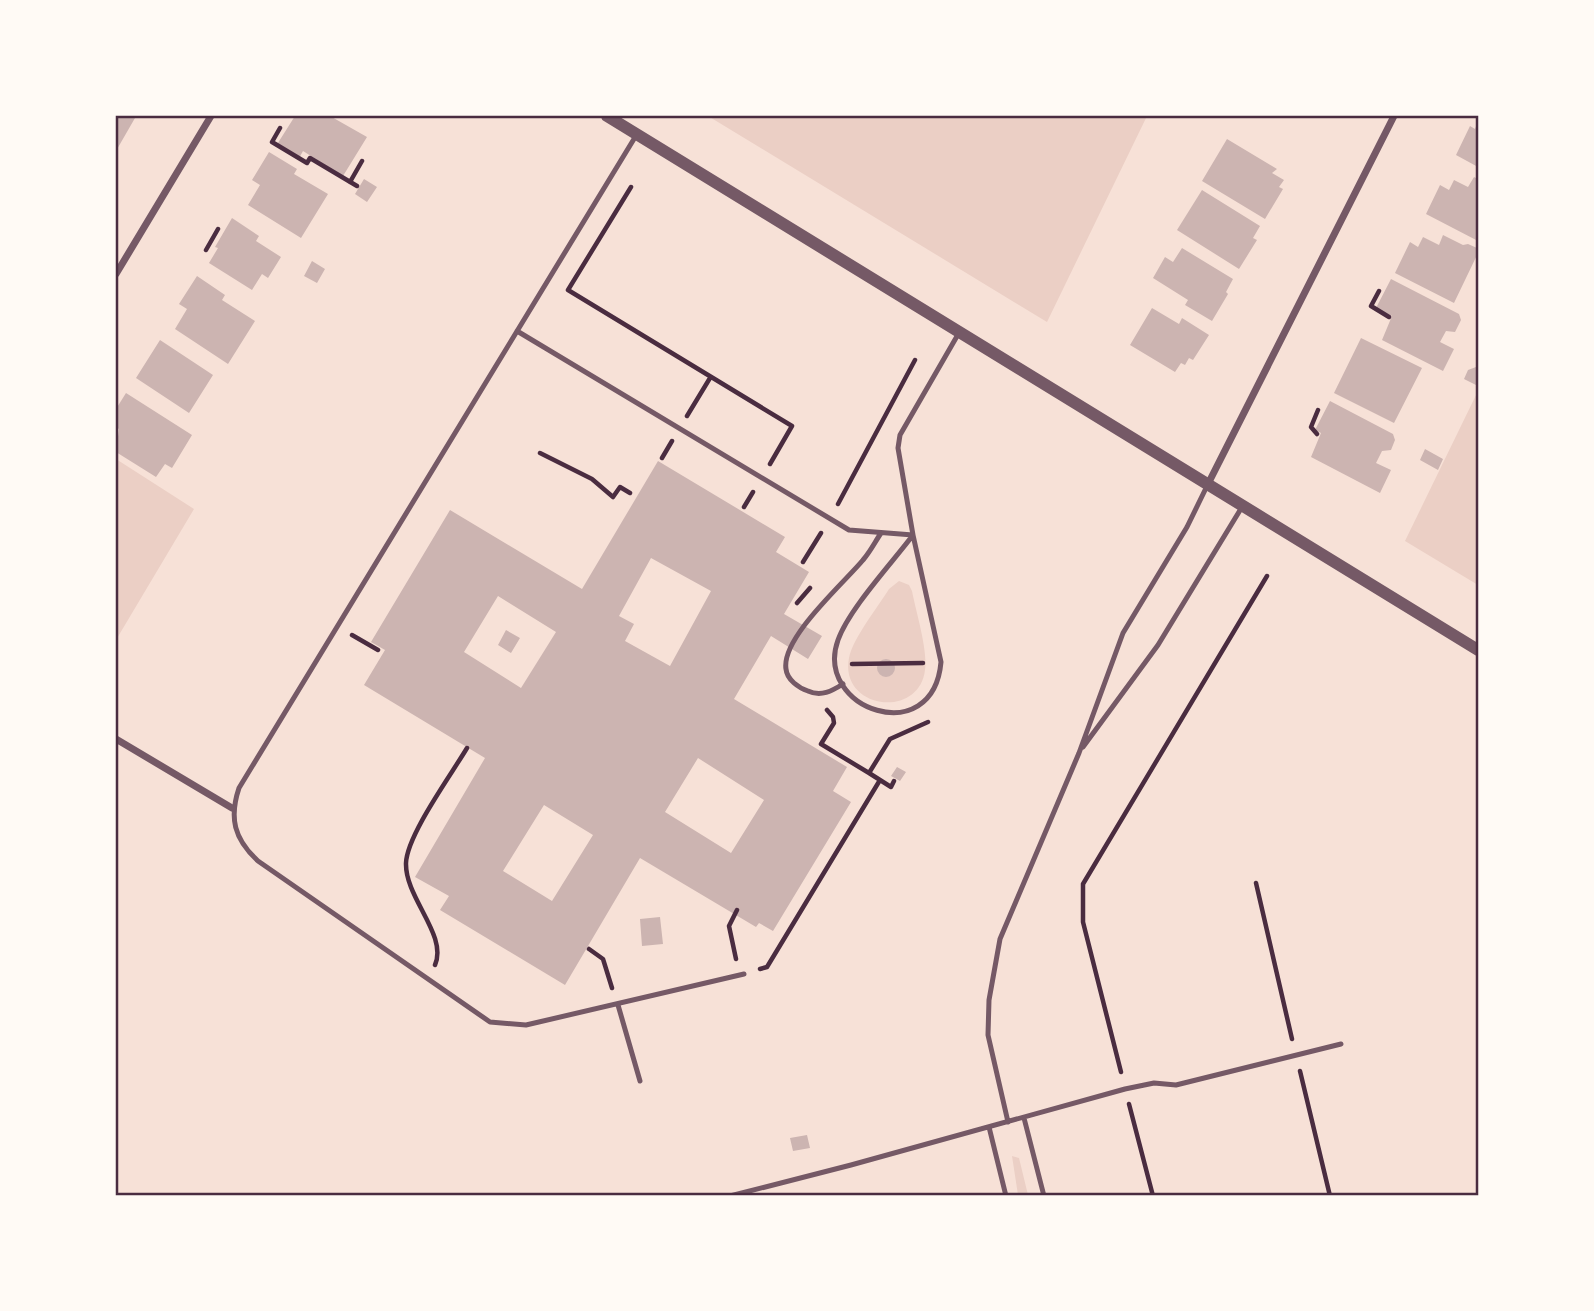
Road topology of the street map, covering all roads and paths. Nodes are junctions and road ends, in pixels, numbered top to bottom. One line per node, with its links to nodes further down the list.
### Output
1 (211, 116): 12 (street)
2 (607, 116): 5 (street)
3 (1394, 116): 22 (street)
4 (280, 128): 7 (path)
5 (637, 134): 15 (lane); 16 (street)
6 (362, 161): 7 (path)
7 (350, 182): 8 (path)
8 (357, 186)
9 (631, 187): 21 (path)
10 (218, 229): 11 (path)
11 (206, 250)
12 (116, 274)
13 (1378, 291): 14 (path)
14 (1389, 317)
15 (517, 331): 21 (lane); 31 (lane)
16 (960, 331): 22 (street); 28 (lane)
17 (915, 360): 26 (path)
18 (1318, 410): 19 (path)
19 (1317, 434)
20 (540, 453): 23 (path)
21 (762, 478): 25 (path); 26 (lane)
22 (1208, 484): 24 (street); 40 (lane)
23 (630, 493)
24 (1243, 506): 33 (street); 40 (lane)
25 (744, 508)
26 (829, 518): 27 (lane); 29 (path)
27 (881, 533): 28 (lane); 36 (lane)
28 (913, 535): 34 (lane); 35 (lane)
29 (803, 562)
30 (1267, 576): 51 (path)
31 (337, 626): 32 (path); 43 (lane)
32 (378, 650)
33 (1479, 650)
34 (834, 662): 35 (path); 36 (lane)
35 (941, 662): 36 (lane)
36 (843, 684)
37 (932, 720): 41 (path)
38 (116, 739): 43 (street)
39 (467, 748): 47 (path)
40 (1079, 752): 53 (lane)
41 (880, 780): 42 (path); 46 (path)
42 (894, 781)
43 (232, 808): 47 (lane)
44 (737, 910): 46 (path)
45 (589, 949): 48 (path)
46 (742, 975): 48 (lane)
47 (426, 980): 48 (lane)
48 (618, 1005): 50 (lane)
49 (1341, 1044): 51 (lane)
50 (640, 1081)
51 (1125, 1089): 52 (lane); 58 (path)
52 (1024, 1118): 53 (lane); 57 (lane)
53 (1008, 1122): 54 (lane)
54 (989, 1127): 55 (lane); 56 (lane)
55 (730, 1195)
56 (1006, 1195)
57 (1044, 1195)
58 (1153, 1195)

